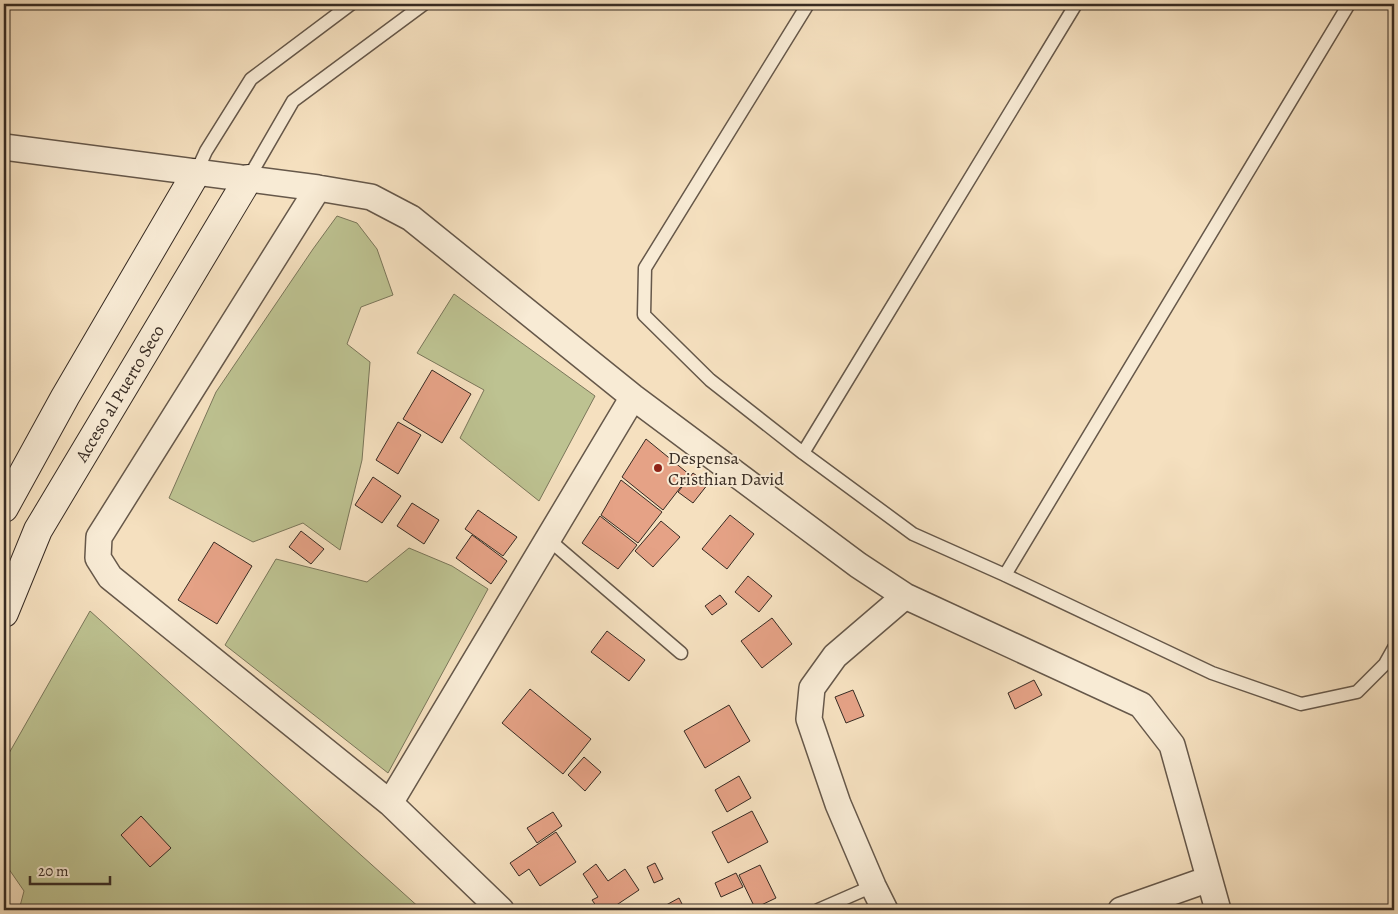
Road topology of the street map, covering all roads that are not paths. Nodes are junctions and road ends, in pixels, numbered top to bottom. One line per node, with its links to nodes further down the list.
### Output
1 (351, 4): 7 (lane)
2 (424, 4): 8 (lane)
3 (808, 4): 11 (lane)
4 (1076, 4): 11 (lane)
5 (1349, 4): 14 (lane)
6 (4, 147): 7 (street)
7 (196, 173): 8 (street); 12 (main road)
8 (248, 179): 9 (street); 16 (main road, Acceso al Puerto Seco)
9 (318, 188): 10 (street); 19 (street)
10 (633, 397): 13 (street); 15 (street)
11 (803, 453): 14 (lane)
12 (4, 508)
13 (548, 539): 18 (lane); 19 (street)
14 (1005, 575): 17 (lane)
15 (905, 596): 20 (street); 21 (street)
16 (4, 613)
17 (1394, 648)
18 (681, 653)
19 (390, 803): 22 (street)
20 (1210, 879): 25 (street); 26 (street)
21 (873, 886): 23 (lane); 24 (street)
22 (501, 910)
23 (818, 910)
24 (885, 910)
25 (1121, 910)
26 (1218, 910)

